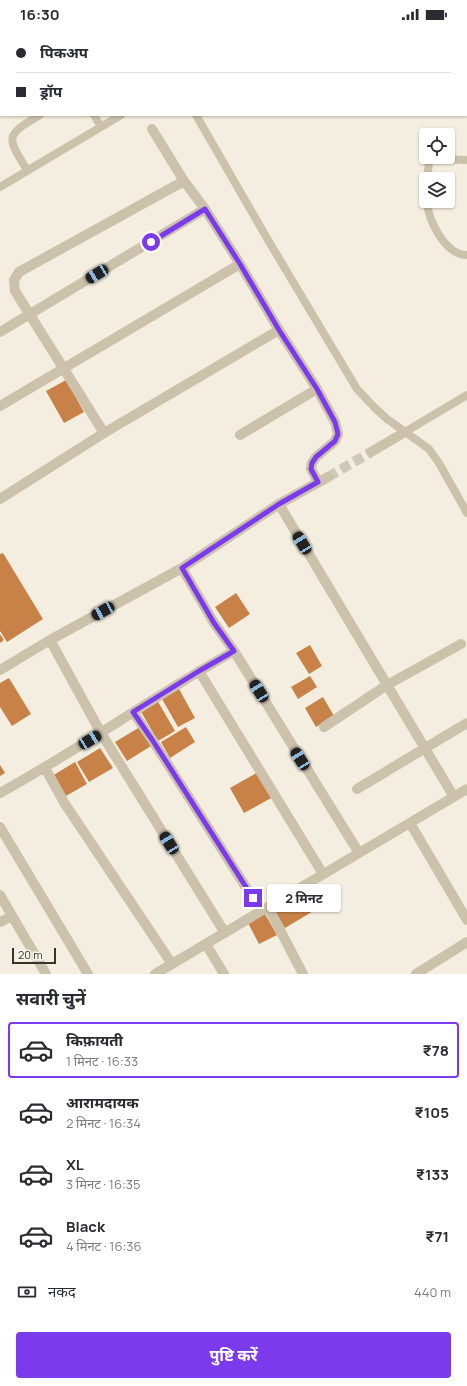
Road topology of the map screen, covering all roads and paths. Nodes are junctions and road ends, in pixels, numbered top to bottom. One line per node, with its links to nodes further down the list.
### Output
1 (38, 116): 8 (lane)
2 (95, 116): 5 (lane)
3 (119, 116): 5 (lane)
4 (197, 116): 23 (lane)
5 (101, 127): 8 (lane)
6 (152, 129): 10 (street)
7 (467, 160): 9 (lane)
8 (28, 170): 11 (lane)
9 (427, 172)
10 (184, 181): 13 (street); 16 (street)
11 (0, 187)
12 (427, 208): 14 (lane)
13 (205, 209): 15 (street); 16 (street)
14 (467, 255)
15 (240, 264): 17 (street); 19 (street)
16 (29, 314): 18 (street); 19 (street)
17 (279, 330): 20 (street); 24 (street)
18 (0, 332)
19 (64, 368): 22 (street); 24 (street)
20 (317, 389): 25 (street); 28 (street)
21 (467, 394): 23 (lane)
22 (0, 406)
23 (405, 432): 26 (street); 31 (lane)
24 (104, 433): 29 (street)
25 (240, 435)
26 (371, 452)
27 (328, 477): 28 (street)
28 (318, 482): 30 (street)
29 (0, 499)
30 (279, 504): 32 (street); 38 (street)
31 (467, 513)
32 (182, 568): 33 (street); 35 (street)
33 (50, 640): 36 (street); 42 (street)
34 (461, 644): 38 (street)
35 (234, 651): 37 (street); 51 (street)
36 (0, 670)
37 (199, 671): 39 (street); 52 (street)
38 (387, 685): 41 (street); 43 (street)
39 (133, 712): 42 (street); 54 (street)
40 (467, 723): 43 (street)
41 (324, 728)
42 (101, 733): 44 (street); 58 (street)
43 (425, 748): 45 (street); 48 (street)
44 (45, 768): 47 (street); 61 (street)
45 (356, 789)
46 (467, 789): 48 (street)
47 (0, 793)
48 (454, 797): 49 (street)
49 (410, 823): 51 (street); 56 (street)
50 (0, 827): 63 (street)
51 (359, 853): 52 (street)
52 (324, 874): 54 (street)
53 (0, 895): 55 (street)
54 (265, 909): 58 (street); 66 (street)
55 (12, 916): 57 (street); 62 (street)
56 (467, 920)
57 (0, 922)
58 (225, 932): 60 (street)
59 (467, 942): 67 (street)
60 (206, 944): 61 (street); 65 (street)
61 (172, 964): 64 (street)
62 (46, 974)
63 (88, 974)
64 (155, 974)
65 (224, 974)
66 (303, 974)
67 (416, 974)

